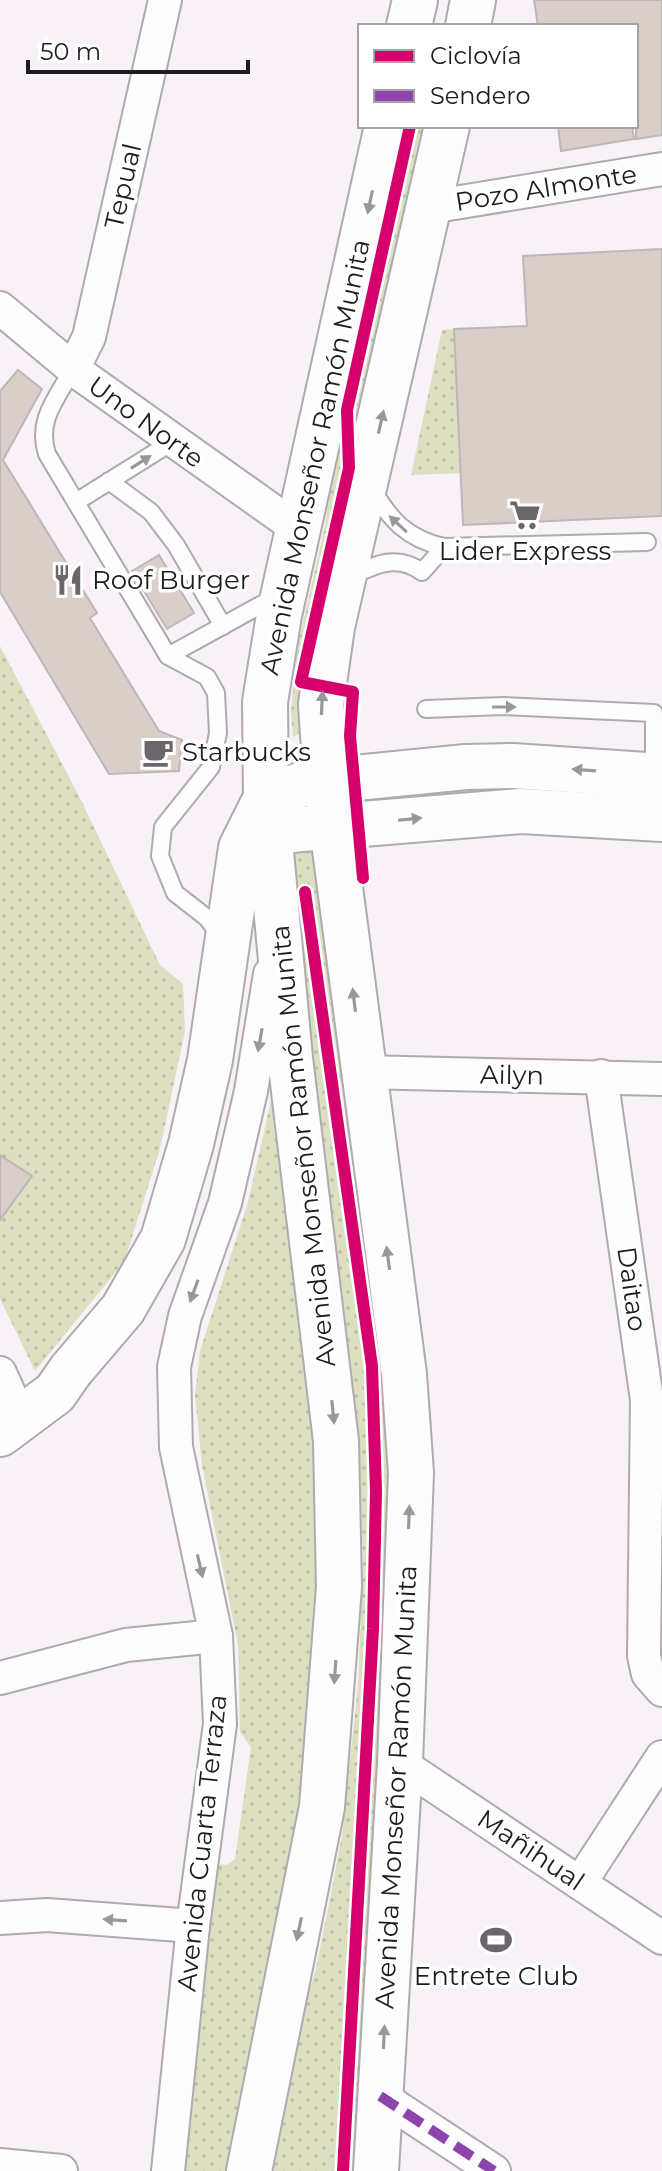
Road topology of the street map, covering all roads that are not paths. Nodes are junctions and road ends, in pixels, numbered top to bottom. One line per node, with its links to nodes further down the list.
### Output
1 (165, 0): 11 (street, Tepual)
2 (415, 0): 4 (main road)
3 (473, 0): 5 (main road)
4 (409, 24)
5 (468, 24)
6 (387, 128): 16 (main road, Avenida Monseñor Ramón Munita, one-way to 16)
7 (447, 128): 9 (main road, Avenida Monseñor Ramón Munita)
8 (662, 169): 9 (street, Pozo Almonte)
9 (430, 207): 14 (main road, Avenida Monseñor Ramón Munita, one-way to 9)
10 (0, 308): 11 (street, Uno Norte)
11 (73, 369): 12 (street, Uno Norte); 15 (lane)
12 (172, 442): 13 (lane, one-way to 12); 16 (street, Uno Norte)
13 (109, 481): 15 (lane); 21 (lane)
14 (368, 482): 18 (lane, one-way to 14); 19 (main road, Avenida Monseñor Ramón Munita)
15 (76, 502): 22 (lane)
16 (298, 529): 20 (main road, Avenida Monseñor Ramón Munita)
17 (647, 542): 18 (lane)
18 (444, 547): 19 (lane)
19 (343, 579): 25 (main road, Avenida Monseñor Ramón Munita, one-way to 19)
20 (283, 592): 21 (lane); 26 (main road, Avenida Monseñor Ramón Munita)
21 (223, 626): 22 (lane)
22 (168, 656): 30 (lane)
23 (426, 709): 24 (lane, one-way to 24)
24 (658, 775): 25 (main road, one-way to 25); 27 (main road)
25 (326, 781): 26 (main road); 29 (main road, Avenida Monseñor Ramón Munita)
26 (267, 816): 29 (main road); 30 (main road); 31 (main road, Avenida Monseñor Ramón Munita)
27 (615, 816): 28 (main road); 29 (main road, one-way to 27)
28 (662, 819)
29 (332, 827): 32 (main road, Avenida Monseñor Ramón Munita, one-way to 29)
30 (224, 890): 35 (main road)
31 (276, 907): 38 (street, Avenida Cuarta Terraza, one-way to 38); 51 (main road, Avenida Monseñor Ramón Munita, one-way to 51)
32 (363, 1072): 33 (street, Ailyn); 42 (main road, Avenida Monseñor Ramón Munita, one-way to 32)
33 (601, 1076): 34 (street, Ailyn); 40 (street, Daitao)
34 (662, 1079)
35 (71, 1370): 36 (main road); 37 (main road)
36 (3, 1387)
37 (0, 1434)
38 (216, 1636): 39 (street); 45 (street, Avenida Cuarta Terraza)
39 (0, 1678)
40 (662, 1690)
41 (662, 1757): 43 (street)
42 (400, 1763): 43 (street, Mañihual); 47 (main road, Avenida Monseñor Ramón Munita, one-way to 42)
43 (580, 1883): 46 (street, Mañihual)
44 (0, 1918): 45 (street, one-way to 44)
45 (193, 1926): 50 (street, Avenida Cuarta Terraza)
46 (662, 1938)
47 (380, 2096): 52 (main road, Avenida Monseñor Ramón Munita); 53 (street)
48 (0, 2165): 49 (street)
49 (61, 2171)
50 (168, 2171)
51 (249, 2171)
52 (376, 2171)
53 (494, 2171)

